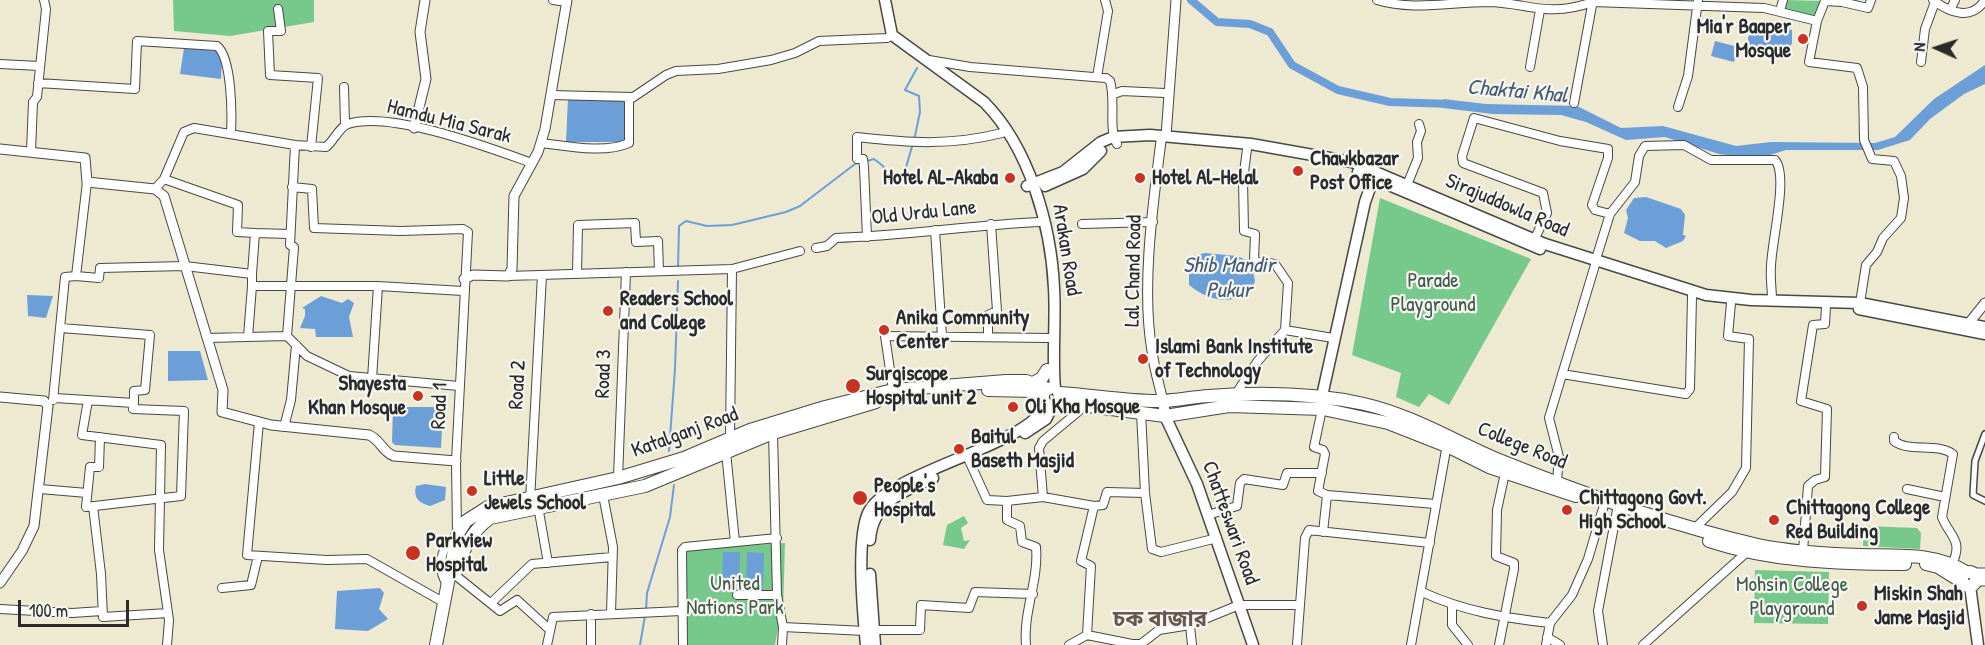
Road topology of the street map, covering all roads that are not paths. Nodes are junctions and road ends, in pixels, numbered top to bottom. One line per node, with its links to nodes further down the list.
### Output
1 (44, 0): 30 (street)
2 (424, 0): 43 (street)
3 (553, 0): 14 (street)
4 (880, 0): 26 (main road)
5 (885, 0): 26 (main road)
6 (1105, 0): 32 (street)
7 (1172, 0): 24 (street)
8 (1176, 0): 24 (street)
9 (1377, 0): 17 (street)
10 (1783, 0): 23 (street)
11 (1871, 0): 25 (street)
12 (1955, 0): 22 (street)
13 (1985, 0): 22 (street)
14 (567, 1): 37 (street)
15 (1593, 1): 18 (street); 21 (street); 39 (street)
16 (1934, 1): 22 (street); 28 (street)
17 (1430, 2): 19 (street)
18 (1698, 2): 23 (street); 40 (street)
19 (1531, 4): 21 (street)
20 (278, 9): 50 (street)
21 (1540, 10): 31 (street)
22 (1950, 10)
23 (1780, 11): 25 (street)
24 (1174, 12): 35 (street); 46 (street)
25 (1817, 21): 94 (street)
26 (890, 37): 27 (main road, Arakan Road); 38 (street); 45 (main road, Arakan Road)
27 (926, 60): 32 (street); 60 (main road, Arakan Road)
28 (1921, 62)
29 (0, 64): 30 (street)
30 (39, 66): 33 (street)
31 (1530, 67)
32 (1097, 77): 36 (street)
33 (38, 83): 44 (street); 53 (street)
34 (344, 87): 41 (street)
35 (1165, 93): 36 (street); 46 (street)
36 (1114, 94): 47 (street)
37 (551, 95): 38 (street); 48 (street)
38 (632, 98): 48 (street)
39 (1574, 103)
40 (1678, 107)
41 (345, 124): 43 (street, Hamdu Mia Sarak); 50 (street)
42 (1419, 124): 58 (street)
43 (414, 128): 54 (street, Hamdu Mia Sarak)
44 (231, 133): 49 (street); 56 (street)
45 (1002, 133): 60 (main road, Arakan Road); 71 (street)
46 (1162, 138): 47 (main road, Sirajuddowla Road); 52 (main road, Sirajuddowla Road); 55 (main road, Sirajuddowla Road); 64 (street, Lal Chand Road)
47 (1115, 140): 60 (main road)
48 (541, 143): 54 (street)
49 (295, 145): 50 (street); 59 (street)
50 (311, 147)
51 (0, 149): 53 (street)
52 (1247, 149): 55 (main road, Sirajuddowla Road); 98 (street)
53 (32, 151): 57 (street)
54 (532, 163): 83 (street)
55 (1375, 175): 58 (main road, Sirajuddowla Road); 74 (main road, Sirajuddowla Road); 106 (main road)
56 (164, 179): 61 (street); 68 (street)
57 (87, 182): 61 (street); 82 (street)
58 (1407, 185): 74 (main road, Sirajuddowla Road)
59 (292, 187): 69 (street); 84 (street, Road 1)
60 (1032, 187): 63 (main road, Arakan Road); 115 (main road, Arakan Road)
61 (155, 189): 75 (street)
62 (1610, 214): 70 (street); 74 (street); 90 (street)
63 (1040, 222): 65 (street, Old Urdu Lane); 105 (main road, Arakan Road)
64 (1153, 222): 66 (street); 119 (street, Lal Chand Road)
65 (992, 224): 67 (street, Old Urdu Lane); 103 (street)
66 (1082, 224)
67 (935, 230): 71 (street, Old Urdu Lane); 101 (street)
68 (255, 233): 69 (street); 80 (street)
69 (290, 234): 87 (street)
70 (1536, 236)
71 (867, 237): 72 (street, Old Urdu Lane)
72 (816, 248)
73 (800, 251): 76 (street)
74 (1595, 262): 89 (main road, Sirajuddowla Road); 90 (main road, Sirajuddowla Road); 109 (street)
75 (185, 266): 80 (street); 82 (street); 104 (street)
76 (732, 269): 77 (street); 131 (street)
77 (658, 271): 78 (street); 79 (street)
78 (626, 272): 79 (street); 139 (street, Road 3)
79 (577, 273): 81 (street)
80 (252, 274): 85 (street)
81 (542, 275): 83 (street); 152 (street, Road 2)
82 (76, 276): 97 (street)
83 (508, 276): 84 (street)
84 (464, 279): 88 (street, Road 1)
85 (252, 286): 87 (street); 102 (street)
86 (378, 286): 87 (street); 88 (street); 110 (street)
87 (290, 288): 100 (street)
88 (463, 291): 112 (street, Road 1)
89 (1692, 296): 91 (main road, Sirajuddowla Road); 109 (street)
90 (1772, 300): 94 (main road, Sirajuddowla Road)
91 (1731, 303): 93 (main road, Sirajuddowla Road); 160 (street)
92 (1985, 303): 95 (street)
93 (1826, 306): 94 (main road, Sirajuddowla Road); 167 (street)
94 (1860, 306): 95 (main road, Sirajuddowla Road); 99 (main road, Sirajuddowla Road)
95 (1969, 323): 96 (main road, Sirajuddowla Road)
96 (1985, 327)
97 (61, 328): 120 (street); 121 (street)
98 (1285, 330): 106 (street); 114 (street)
99 (1985, 334)
100 (286, 336): 102 (street); 107 (street)
101 (942, 336): 103 (street); 113 (street)
102 (248, 337): 104 (street)
103 (988, 337): 105 (street)
104 (207, 338): 126 (street)
105 (1048, 338): 108 (main road, Arakan Road)
106 (1333, 338): 116 (main road)
107 (296, 345): 110 (street); 127 (street)
108 (1047, 370): 111 (main road); 115 (main road, Arakan Road)
109 (1562, 374): 140 (street)
110 (372, 378): 112 (street)
111 (1033, 382): 113 (main road, Katalganj Road); 115 (main road, Katalganj Road)
112 (459, 386): 136 (street, Road 1)
113 (892, 390): 131 (main road, Katalganj Road)
114 (1235, 395): 116 (main road, College Road); 119 (main road, College Road)
115 (1051, 396): 119 (main road, College Road); 122 (main road, College Road); 128 (main road, Katalganj Road); 135 (main road)
116 (1322, 396): 133 (main road, College Road)
117 (0, 397): 120 (street)
118 (88, 400): 120 (street); 121 (street); 130 (street)
119 (1163, 401): 125 (main road, Chatteswari Road)
120 (52, 402): 141 (street)
121 (134, 403): 147 (street)
122 (1085, 406): 124 (main road, College Road); 148 (street)
123 (1322, 409): 125 (main road, College Road); 133 (main road, College Road); 137 (street)
124 (1141, 412): 125 (main road, College Road); 144 (street)
125 (1165, 416): 158 (main road, Chatteswari Road)
126 (259, 422): 127 (street); 169 (street)
127 (284, 427): 136 (street)
128 (773, 433): 134 (main road, Katalganj Road); 162 (street)
129 (1985, 434): 151 (street)
130 (100, 437): 143 (street); 147 (street)
131 (730, 437): 139 (main road, Katalganj Road)
132 (1893, 437): 149 (street)
133 (1451, 442): 138 (main road, College Road); 140 (main road, College Road); 153 (street)
134 (726, 452): 145 (main road, Katalganj Road); 165 (street)
135 (969, 460): 150 (street); 197 (main road)
136 (456, 461): 164 (street, Road 1)
137 (1322, 472): 146 (street); 158 (street)
138 (1505, 473): 154 (main road, College Road); 192 (street)
139 (618, 478): 152 (main road, Katalganj Road)
140 (1557, 482): 160 (main road, College Road)
141 (40, 489): 143 (street); 175 (street)
142 (1907, 489): 149 (street)
143 (87, 493): 155 (street)
144 (1145, 493): 156 (street); 163 (street)
145 (603, 495): 152 (main road, Katalganj Road); 170 (street)
146 (1327, 495): 153 (street); 161 (street)
147 (160, 497): 155 (street); 190 (street)
148 (1043, 497): 150 (street); 156 (street)
149 (1946, 497): 172 (street)
150 (1007, 501): 178 (street)
151 (1985, 501)
152 (533, 504): 159 (main road, Katalganj Road); 171 (street, Road 2)
153 (1435, 504): 166 (street)
154 (1604, 505): 157 (main road, College Road); 193 (street)
155 (93, 506): 187 (street)
156 (1094, 506): 198 (street)
157 (1617, 510): 168 (main road, College Road); 218 (street)
158 (1208, 515): 163 (main road, Chatteswari Road)
159 (476, 521): 164 (main road, Katalganj Road); 174 (main road, Katalganj Road)
160 (1694, 529): 167 (main road, College Road)
161 (1323, 532): 166 (street); 184 (street)
162 (777, 538): 165 (street); 180 (street)
163 (1216, 538): 183 (main road, Chatteswari Road)
164 (456, 539): 174 (main road, Katalganj Road)
165 (735, 542): 188 (street)
166 (1430, 543): 177 (street)
167 (1803, 551): 172 (main road, College Road)
168 (1747, 552): 173 (main road, College Road); 219 (street)
169 (258, 556): 176 (street); 181 (street)
170 (612, 557): 171 (street); 189 (street)
171 (548, 563): 182 (street)
172 (1952, 564): 173 (main road, College Road)
173 (1974, 578): 220 (main road)
174 (451, 580): 181 (main road, Katalganj Road); 182 (street); 202 (main road, Katalganj Road)
175 (0, 583)
176 (222, 588)
177 (1422, 592): 185 (street); 214 (street)
178 (1033, 594): 197 (street); 209 (street)
179 (737, 595): 180 (street)
180 (777, 595): 195 (street)
181 (443, 602): 201 (main road, Katalganj Road)
182 (491, 603): 196 (street)
183 (1239, 605): 184 (street); 194 (street); 212 (main road, Chatteswari Road)
184 (1298, 605): 213 (street)
185 (1452, 606): 192 (street); 215 (street)
186 (0, 609): 187 (street)
187 (102, 611): 190 (street)
188 (681, 611): 189 (street); 205 (street)
189 (611, 613): 191 (street)
190 (168, 614): 200 (street)
191 (591, 614): 196 (street); 204 (street)
192 (1505, 618): 193 (street); 216 (street)
193 (1550, 623): 199 (street)
194 (1190, 625): 198 (street); 211 (street)
195 (783, 627): 197 (street); 206 (street)
196 (550, 630): 203 (street)
197 (869, 631): 207 (main road); 208 (main road)
198 (1082, 639): 210 (street)
199 (1546, 641): 217 (street)
200 (167, 645)
201 (436, 645)
202 (441, 645)
203 (547, 645)
204 (591, 645)
205 (682, 645)
206 (782, 645)
207 (866, 645)
208 (874, 645)
209 (1026, 645)
210 (1069, 645)
211 (1192, 645)
212 (1253, 645)
213 (1297, 645)
214 (1411, 645)
215 (1468, 645)
216 (1499, 645)
217 (1560, 645)
218 (1603, 645)
219 (1643, 645)
220 (1978, 645)

